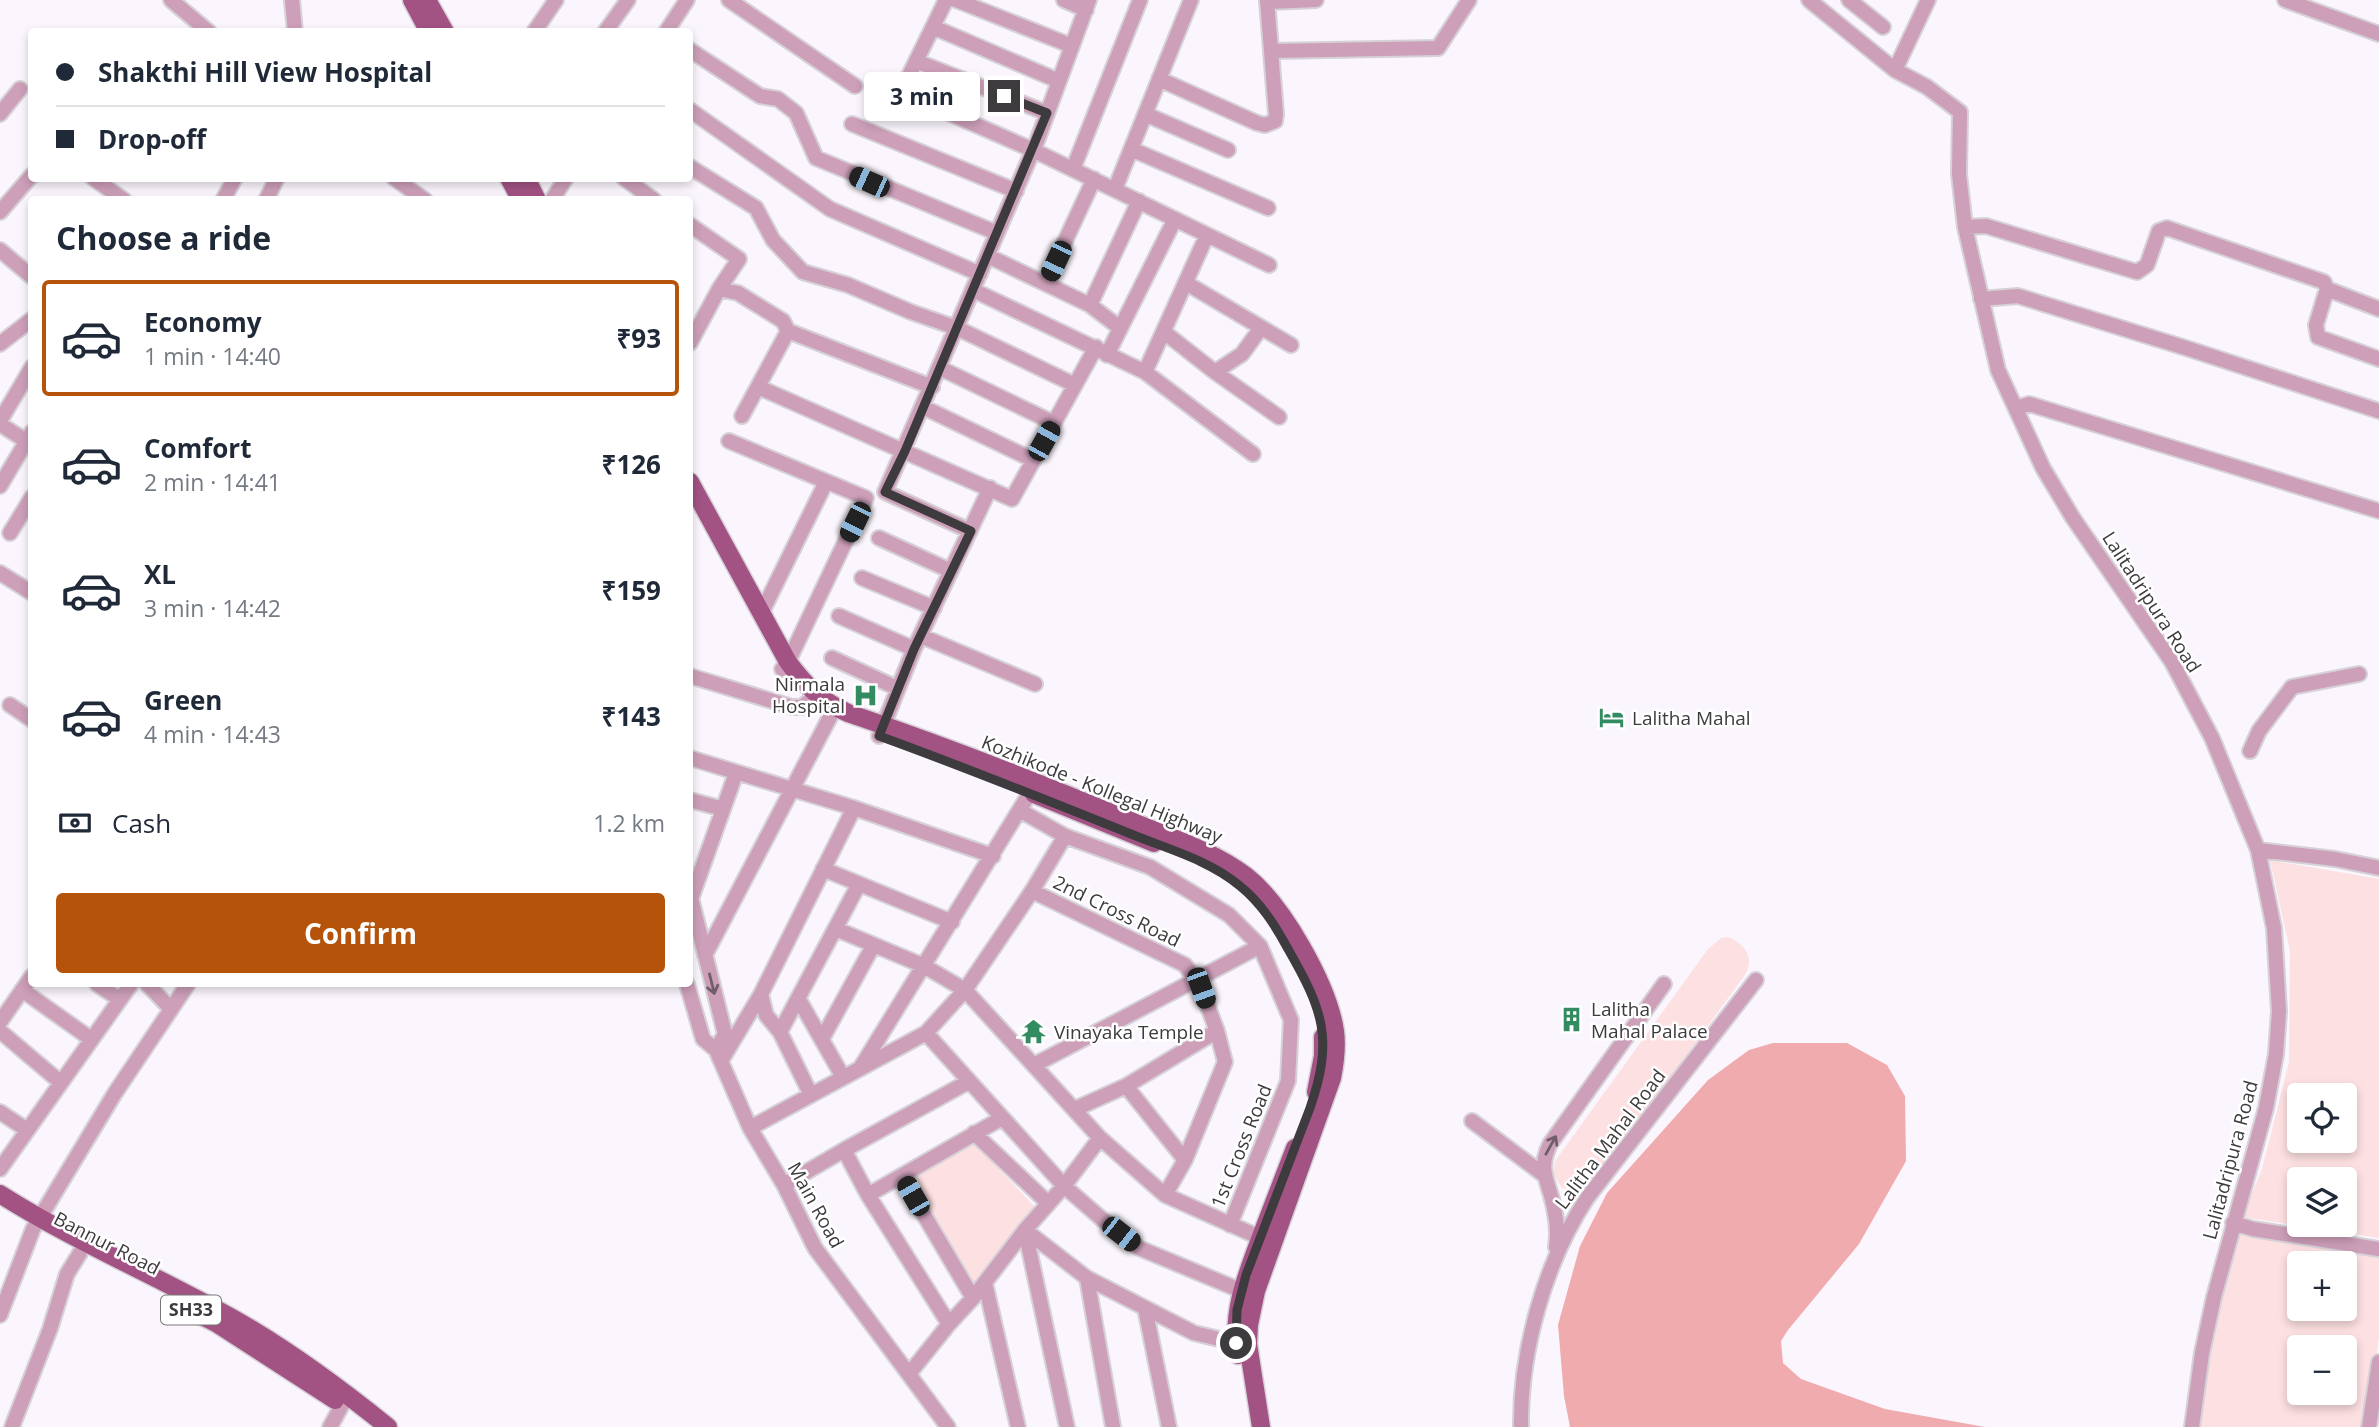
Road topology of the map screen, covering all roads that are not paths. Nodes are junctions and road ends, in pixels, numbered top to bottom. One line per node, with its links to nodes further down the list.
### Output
1 (171, 0): 21 (street)
2 (292, 0): 26 (street)
3 (412, 0): 27 (main road)
4 (427, 0): 28 (main road)
5 (556, 0): 29 (street)
6 (628, 0): 30 (street)
7 (729, 0): 40 (street)
8 (946, 0): 23 (street)
9 (956, 0): 33 (street)
10 (1064, 0): 22 (street)
11 (1140, 0): 51 (street)
12 (1191, 0): 38 (street)
13 (1317, 0): 19 (street)
14 (1469, 0): 34 (street)
15 (1809, 0): 37 (street, Lalitadripura Road)
16 (1849, 0): 24 (street)
17 (1928, 0): 37 (street)
18 (2285, 0): 32 (street)
19 (1267, 1): 34 (street)
20 (682, 2): 31 (street)
21 (188, 5): 25 (street)
22 (1088, 5): 33 (street)
23 (933, 27): 36 (street); 39 (street)
24 (1883, 27)
25 (206, 28)
26 (295, 28)
27 (427, 28)
28 (442, 28)
29 (537, 28)
30 (608, 28)
31 (668, 28)
32 (2379, 34)
33 (1072, 46): 39 (street)
34 (1272, 51): 38 (street)
35 (693, 52): 68 (street)
36 (916, 61): 43 (street); 48 (street)
37 (1895, 70): 66 (street, Lalitadripura Road)
38 (1159, 79): 45 (street)
39 (1059, 81): 43 (street)
40 (855, 86)
41 (20, 89): 44 (street)
42 (693, 112): 74 (street)
43 (1047, 113): 48 (street)
44 (0, 114)
45 (1145, 114): 47 (street); 49 (street)
46 (852, 124): 58 (street)
47 (1131, 149): 57 (street); 63 (street)
48 (1033, 150): 51 (street); 58 (street)
49 (1228, 150)
50 (693, 169): 84 (street)
51 (1073, 169): 53 (street)
52 (28, 180): 64 (street)
53 (1094, 180): 57 (street); 75 (street)
54 (99, 182): 59 (street)
55 (400, 182): 60 (street)
56 (634, 182): 61 (street)
57 (1115, 189): 62 (street)
58 (1016, 191): 68 (street)
59 (118, 196)
60 (419, 196)
61 (650, 196)
62 (1139, 201): 65 (street); 81 (street)
63 (1268, 208)
64 (0, 212)
65 (1175, 219): 69 (street); 85 (street)
66 (1965, 226): 78 (street); 80 (street, Lalitadripura Road)
67 (693, 227): 77 (street)
68 (998, 233): 71 (street)
69 (1207, 235): 72 (street); 76 (street)
70 (0, 250): 73 (street)
71 (988, 256): 74 (street); 75 (street)
72 (1269, 265)
73 (28, 274)
74 (980, 274): 79 (street)
75 (1046, 282): 81 (street)
76 (1186, 283): 86 (street); 88 (street)
77 (719, 289): 87 (street); 89 (street)
78 (2327, 289): 82 (street); 93 (street)
79 (974, 290): 84 (street); 92 (street)
80 (1981, 299): 102 (street, Lalitadripura Road); 103 (street)
81 (1090, 305): 85 (street)
82 (2379, 309)
83 (28, 321): 90 (street)
84 (957, 328): 94 (street); 98 (street)
85 (1120, 328): 92 (street)
86 (1261, 328): 91 (street); 96 (street)
87 (788, 331): 99 (street); 100 (street)
88 (1164, 332): 95 (street); 96 (street)
89 (693, 337)
90 (0, 344)
91 (1291, 345)
92 (1101, 351): 95 (street); 98 (street)
93 (2379, 359)
94 (940, 368): 100 (street); 107 (street)
95 (1145, 372): 112 (street)
96 (1215, 372): 105 (street)
97 (28, 374): 106 (street)
98 (1074, 385): 107 (street)
99 (758, 387): 104 (street); 111 (street)
100 (932, 387): 101 (street)
101 (923, 407): 111 (street); 113 (street)
102 (2016, 408): 122 (street); 155 (street, Lalitadripura Road)
103 (2379, 411)
104 (742, 416)
105 (1279, 417)
106 (0, 423): 108 (street)
107 (1054, 423): 113 (street)
108 (28, 439)
109 (729, 440): 114 (street)
110 (28, 443): 115 (street)
111 (905, 451): 117 (street); 118 (street)
112 (1253, 454)
113 (1033, 460): 117 (street)
114 (826, 482): 119 (street); 131 (street)
115 (0, 486)
116 (693, 488): 131 (main road, Kozhikode - Kollegal Highway)
117 (990, 488): 123 (street)
118 (885, 492): 119 (street); 123 (street)
119 (866, 498): 135 (street)
120 (28, 504): 124 (street)
121 (693, 510): 135 (main road, Kozhikode - Kollegal Highway)
122 (2379, 511)
123 (971, 531): 126 (street)
124 (10, 533)
125 (880, 538): 126 (street)
126 (951, 571): 130 (street)
127 (0, 573): 129 (street)
128 (862, 578): 130 (street)
129 (28, 590)
130 (934, 608): 133 (street)
131 (761, 614): 135 (main road, Kozhikode - Kollegal Highway)
132 (839, 616): 133 (street)
133 (918, 642): 138 (street); 139 (street)
134 (832, 658): 139 (street)
135 (785, 666): 140 (main road, Kozhikode - Kollegal Highway)
136 (2359, 674): 145 (street)
137 (693, 677): 140 (street)
138 (1035, 684)
139 (897, 688): 144 (street)
140 (812, 699): 143 (main road, Kozhikode - Kollegal Highway); 144 (main road, Kozhikode - Kollegal Highway)
141 (10, 705): 142 (street)
142 (28, 717)
143 (830, 717): 144 (main road, Kozhikode - Kollegal Highway); 148 (street)
144 (881, 730): 149 (main road, Kozhikode - Kollegal Highway); 237 (main road, Kozhikode - Kollegal Highway)
145 (2250, 751)
146 (693, 759): 147 (street)
147 (736, 774): 148 (street); 152 (street)
148 (793, 790): 151 (street); 167 (street)
149 (1030, 793): 153 (street); 223 (main road, Kozhikode - Kollegal Highway)
150 (693, 801): 152 (street)
151 (854, 808): 156 (street); 158 (street)
152 (723, 809): 160 (street)
153 (1021, 811): 154 (street, 1st Cross Road); 156 (street)
154 (1065, 836): 161 (street); 166 (street, 1st Cross Road)
155 (2258, 850): 157 (street); 219 (street, Lalitadripura Road)
156 (993, 856): 163 (street)
157 (2379, 868)
158 (823, 869): 159 (street); 180 (street)
159 (859, 884): 163 (street); 164 (street)
160 (693, 888)
161 (1032, 891): 169 (street, 2nd Cross Road); 178 (street)
162 (693, 908): 167 (street)
163 (952, 922): 168 (street)
164 (836, 929): 165 (street); 182 (street)
165 (873, 946): 168 (street); 189 (street)
166 (1260, 946): 169 (street); 221 (street, 1st Cross Road)
167 (705, 955): 191 (street, one-way to 191)
168 (924, 967): 178 (street); 193 (street)
169 (1195, 979): 186 (street, 2nd Cross Road); 192 (street)
170 (1756, 981): 226 (street, Lalitha Mahal Road)
171 (28, 982): 179 (street)
172 (1664, 984): 210 (street, Lalitha Mahal Road, one-way to 172)
173 (101, 987): 181 (street)
174 (129, 987): 181 (street)
175 (150, 987): 183 (street)
176 (186, 987): 183 (street)
177 (685, 987): 191 (street, Main Road)
178 (965, 989): 188 (street); 192 (street)
179 (22, 990): 184 (street); 190 (street)
180 (761, 994): 187 (street); 191 (street)
181 (119, 999): 190 (street)
182 (798, 999): 187 (street); 189 (street)
183 (172, 1009): 220 (street)
184 (0, 1022)
185 (0, 1031): 195 (street)
186 (1217, 1031): 197 (street); 208 (street, 2nd Cross Road)
187 (780, 1032): 198 (street)
188 (926, 1033): 193 (street); 196 (street)
189 (822, 1039): 194 (street)
190 (90, 1040): 195 (street)
191 (719, 1055): 203 (street, Main Road)
192 (1034, 1065): 199 (street)
193 (861, 1068): 194 (street)
194 (844, 1077): 198 (street)
195 (60, 1082): 204 (street)
196 (968, 1082): 201 (street); 207 (street)
197 (1126, 1086): 199 (street); 208 (street)
198 (811, 1095): 203 (street)
199 (1075, 1109): 206 (street)
200 (0, 1112): 204 (street)
201 (1002, 1118): 205 (street); 213 (street)
202 (1472, 1121): 210 (street)
203 (750, 1128): 212 (street, Main Road)
204 (27, 1130): 209 (street)
205 (974, 1132): 211 (street); 217 (street)
206 (1100, 1138): 213 (street); 216 (street)
207 (844, 1150): 212 (street); 215 (street)
208 (1185, 1160): 216 (street, 2nd Cross Road)
209 (0, 1170)
210 (1544, 1175): 226 (street, Lalitha Mahal Road)
211 (901, 1176): 215 (street); 230 (street)
212 (784, 1185): 236 (street, Main Road)
213 (1064, 1186): 217 (street); 229 (street)
214 (0, 1194): 220 (main road)
215 (868, 1195): 233 (street)
216 (1165, 1195): 221 (street)
217 (1048, 1203): 222 (street)
218 (0, 1209): 220 (main road, Bannur Road / SH33)
219 (2233, 1223): 224 (street); 251 (street, Lalitadripura Road)
220 (36, 1224): 225 (main road, Bannur Road / SH33); 232 (street); 238 (main road)
221 (1230, 1224): 223 (street)
222 (1025, 1230): 227 (street); 228 (street); 245 (street)
223 (1261, 1238): 229 (main road, Kozhikode - Kollegal Highway)
224 (2379, 1250)
225 (80, 1253): 238 (main road, Bannur Road / SH33); 239 (street)
226 (1555, 1259): 250 (street, Lalitha Mahal Road)
227 (1087, 1278): 231 (street); 246 (street)
228 (985, 1283): 230 (street); 244 (street)
229 (1242, 1291): 234 (main road, Kozhikode - Kollegal Highway)
230 (973, 1298): 233 (street)
231 (1145, 1308): 234 (street); 247 (street)
232 (0, 1315)
233 (949, 1324): 236 (street)
234 (1236, 1343): 237 (main road, Kozhikode - Kollegal Highway)
235 (2379, 1362): 252 (street)
236 (909, 1374): 243 (street, Main Road)
237 (1248, 1380): 248 (main road, Kozhikode - Kollegal Highway); 249 (main road, Kozhikode - Kollegal Highway)
238 (345, 1399): 240 (street); 241 (main road, Bannur Road / SH33); 242 (main road)
239 (12, 1427)
240 (330, 1427)
241 (372, 1427)
242 (388, 1427)
243 (948, 1427)
244 (1018, 1427)
245 (1067, 1427)
246 (1113, 1427)
247 (1168, 1427)
248 (1251, 1427)
249 (1261, 1427)
250 (1521, 1427)
251 (2192, 1427)
252 (2370, 1427)

